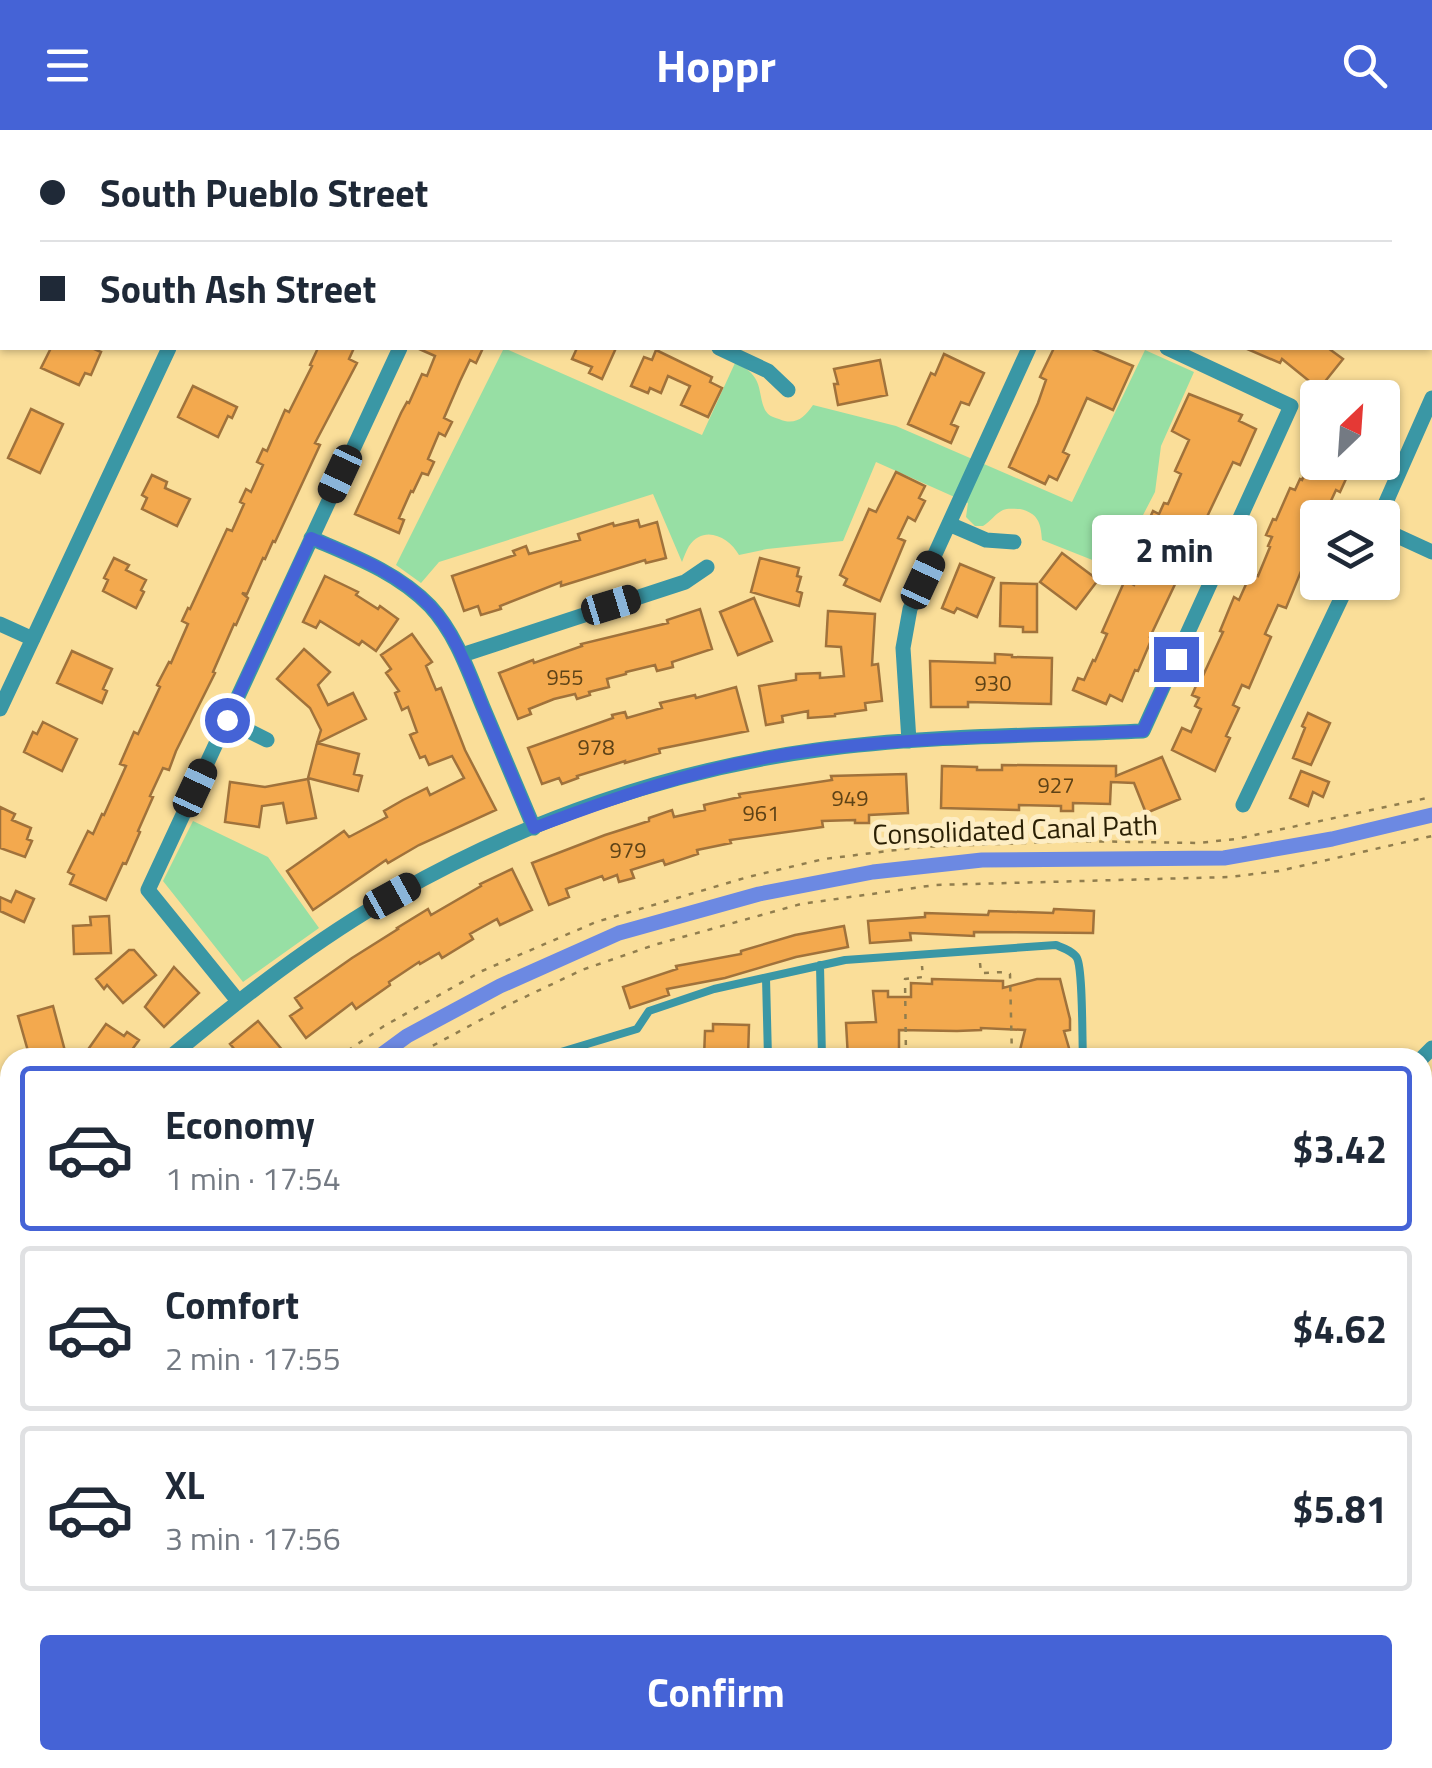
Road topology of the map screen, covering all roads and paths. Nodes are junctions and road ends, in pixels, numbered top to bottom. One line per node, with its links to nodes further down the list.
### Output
1 (167, 350): 18 (street)
2 (399, 350): 11 (street)
3 (723, 350): 6 (street)
4 (1028, 350): 10 (street)
5 (1172, 350): 23 (street)
6 (788, 390)
7 (1432, 398): 8 (street)
8 (1427, 421): 9 (street)
9 (1388, 500)
10 (949, 524): 13 (street); 23 (street)
11 (311, 538): 19 (street); 21 (street)
12 (1400, 538): 14 (street)
13 (1014, 542)
14 (1432, 552)
15 (707, 567): 19 (street)
16 (1340, 600): 25 (street)
17 (0, 624): 18 (street)
18 (33, 639): 20 (street)
19 (462, 655): 26 (street)
20 (0, 709)
21 (227, 720): 22 (street); 32 (street)
22 (267, 740)
23 (909, 741): 26 (street)
24 (1432, 797): 34 (path, Consolidated Canal Path)
25 (1243, 806)
26 (534, 828): 32 (street)
27 (1432, 836): 35 (path)
28 (980, 950): 29 (lane); 40 (path); 41 (lane)
29 (920, 954): 30 (lane); 39 (path)
30 (820, 965): 31 (lane); 38 (lane)
31 (766, 978): 36 (lane); 37 (lane)
32 (238, 1001): 33 (street)
33 (181, 1048)
34 (352, 1048)
35 (429, 1048)
36 (574, 1048)
37 (768, 1048)
38 (822, 1048)
39 (906, 1048)
40 (1012, 1048)
41 (1083, 1048)

